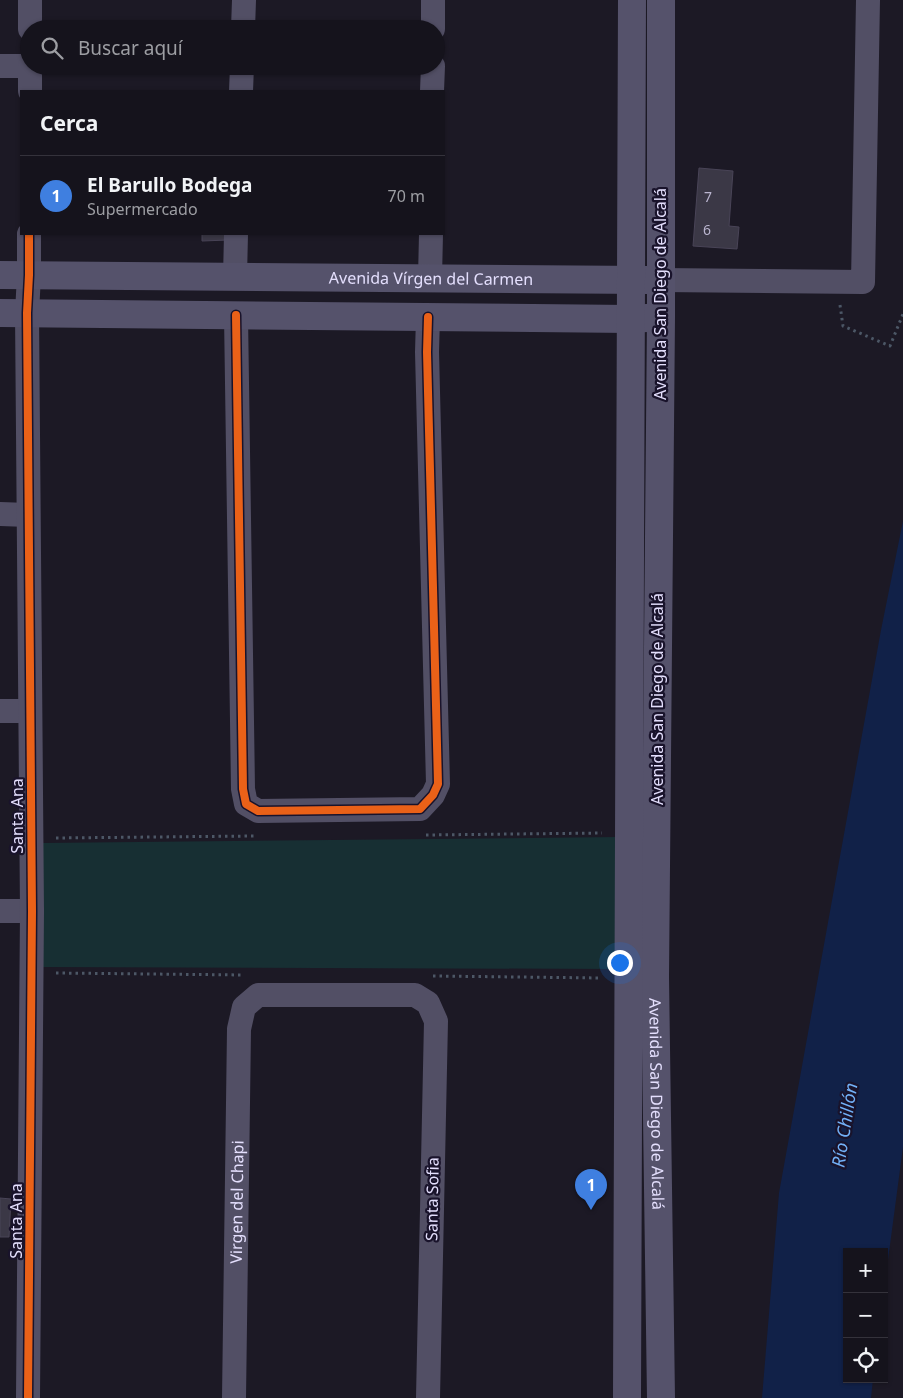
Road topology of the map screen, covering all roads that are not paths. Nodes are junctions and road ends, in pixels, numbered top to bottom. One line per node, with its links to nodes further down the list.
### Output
1 (30, 0): 7 (street)
2 (244, 0): 8 (street)
3 (433, 0): 9 (street)
4 (632, 0): 25 (main road, Avenida San Diego de Alcalá)
5 (661, 0): 26 (main road, Avenida San Diego de Alcalá)
6 (868, 0): 26 (street, Avenida Vírgen del Carmen)
7 (30, 20)
8 (243, 20)
9 (433, 20)
10 (0, 66): 11 (street)
11 (20, 66)
12 (29, 75): 15 (street)
13 (242, 75): 16 (street)
14 (433, 75): 17 (street)
15 (30, 90)
16 (241, 90)
17 (432, 90)
18 (29, 235): 22 (street, Santa Ana)
19 (236, 235): 23 (street)
20 (431, 235): 24 (street)
21 (0, 275): 22 (main road, Avenida Vírgen del Carmen)
22 (29, 275): 23 (main road, Avenida Vírgen del Carmen); 28 (street, Santa Ana)
23 (235, 277): 24 (main road, Avenida Vírgen del Carmen)
24 (430, 278): 25 (main road, Avenida Vírgen del Carmen)
25 (629, 279): 26 (main road, Avenida Vírgen del Carmen); 32 (main road, Avenida San Diego de Alcalá)
26 (661, 280): 31 (main road, Avenida San Diego de Alcalá)
27 (0, 313): 28 (main road)
28 (27, 313): 29 (main road); 36 (street, Santa Ana)
29 (236, 315): 30 (main road); 30 (street)
30 (428, 317): 32 (main road)
31 (661, 317): 32 (main road); 34 (main road, Avenida San Diego de Alcalá)
32 (630, 319): 33 (main road, Avenida San Diego de Alcalá)
33 (629, 510): 34 (main road); 42 (main road, Avenida San Diego de Alcalá)
34 (658, 510): 41 (main road, Avenida San Diego de Alcalá)
35 (0, 514): 36 (street)
36 (28, 515): 38 (street, Santa Ana)
37 (0, 711): 38 (street)
38 (30, 711): 40 (street, Santa Ana)
39 (0, 911): 40 (street)
40 (32, 911): 44 (street, Santa Ana)
41 (656, 911): 42 (main road); 48 (main road, Avenida San Diego de Alcalá)
42 (627, 912): 47 (main road, Avenida San Diego de Alcalá)
43 (244, 1007): 45 (street, Virgen del Chapi); 46 (street, Santa Sofia)
44 (28, 1398)
45 (234, 1398)
46 (428, 1398)
47 (627, 1398)
48 (661, 1398)

